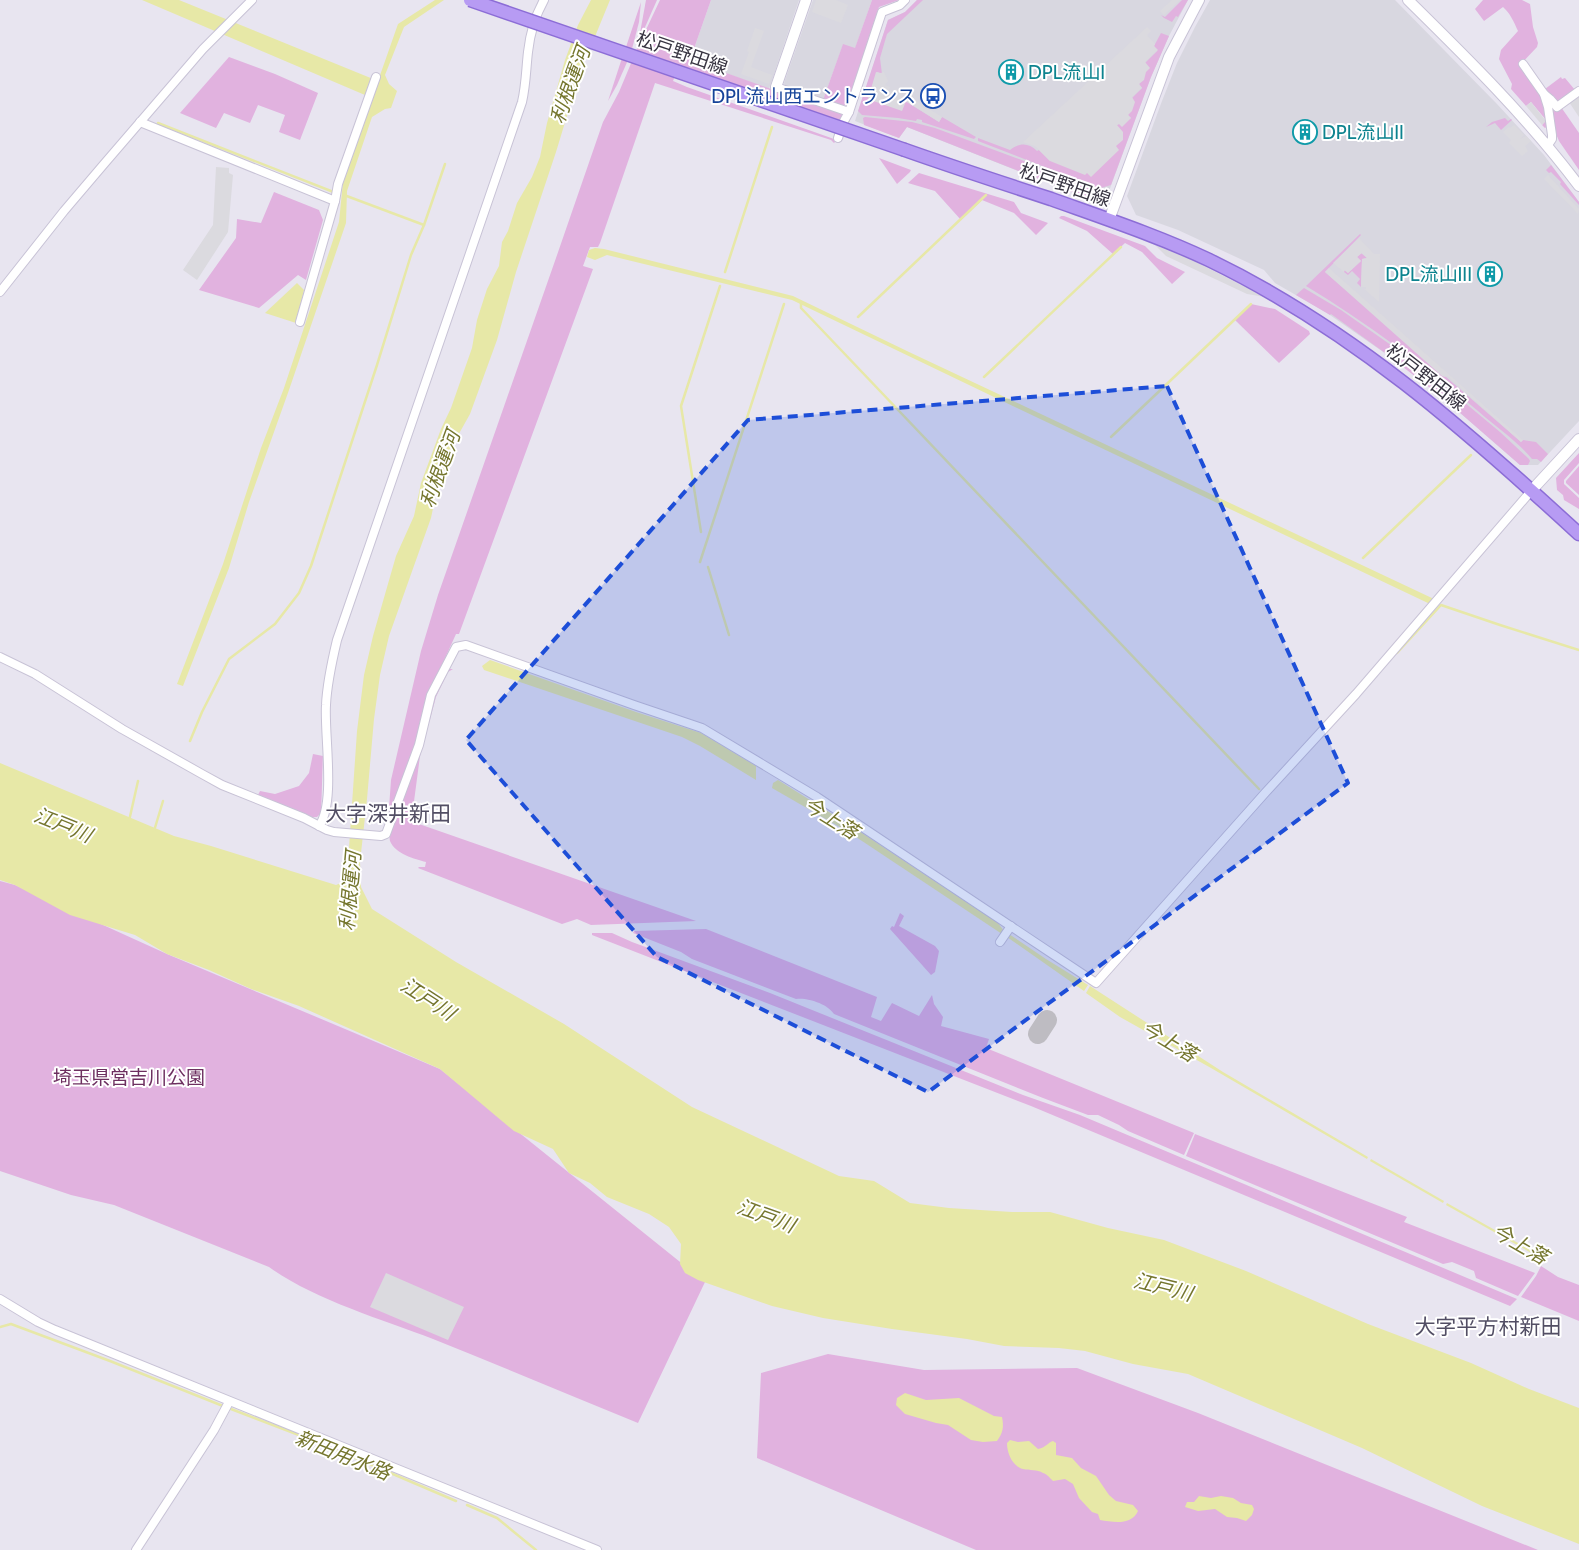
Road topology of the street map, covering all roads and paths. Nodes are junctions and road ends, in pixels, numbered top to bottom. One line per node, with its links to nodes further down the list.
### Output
1 (252, 0): 14 (street)
2 (470, 0): 19 (main road, 松戸野田線, bridge)
3 (544, 0): 26 (street)
4 (806, 0): 10 (street)
5 (905, 0): 13 (street)
6 (1199, 0): 19 (street)
7 (1408, 0): 16 (street)
8 (1523, 64): 12 (street)
9 (376, 77): 18 (street)
10 (776, 87): 13 (street)
11 (1579, 91): 12 (street)
12 (1544, 94): 16 (street)
13 (849, 112): 15 (street)
14 (140, 122): 18 (street); 20 (street)
15 (838, 138)
16 (1548, 145): 17 (street)
17 (1579, 186)
18 (336, 202): 21 (street)
19 (1109, 220): 23 (main road, 松戸野田線)
20 (0, 292)
21 (300, 322)
22 (1579, 439): 23 (street)
23 (1532, 490): 24 (main road, 松戸野田線); 26 (street)
24 (1579, 534)
25 (0, 657): 26 (street)
26 (319, 826)
27 (0, 1299): 28 (street)
28 (229, 1402): 29 (street); 30 (street)
29 (136, 1550)
30 (597, 1550)

